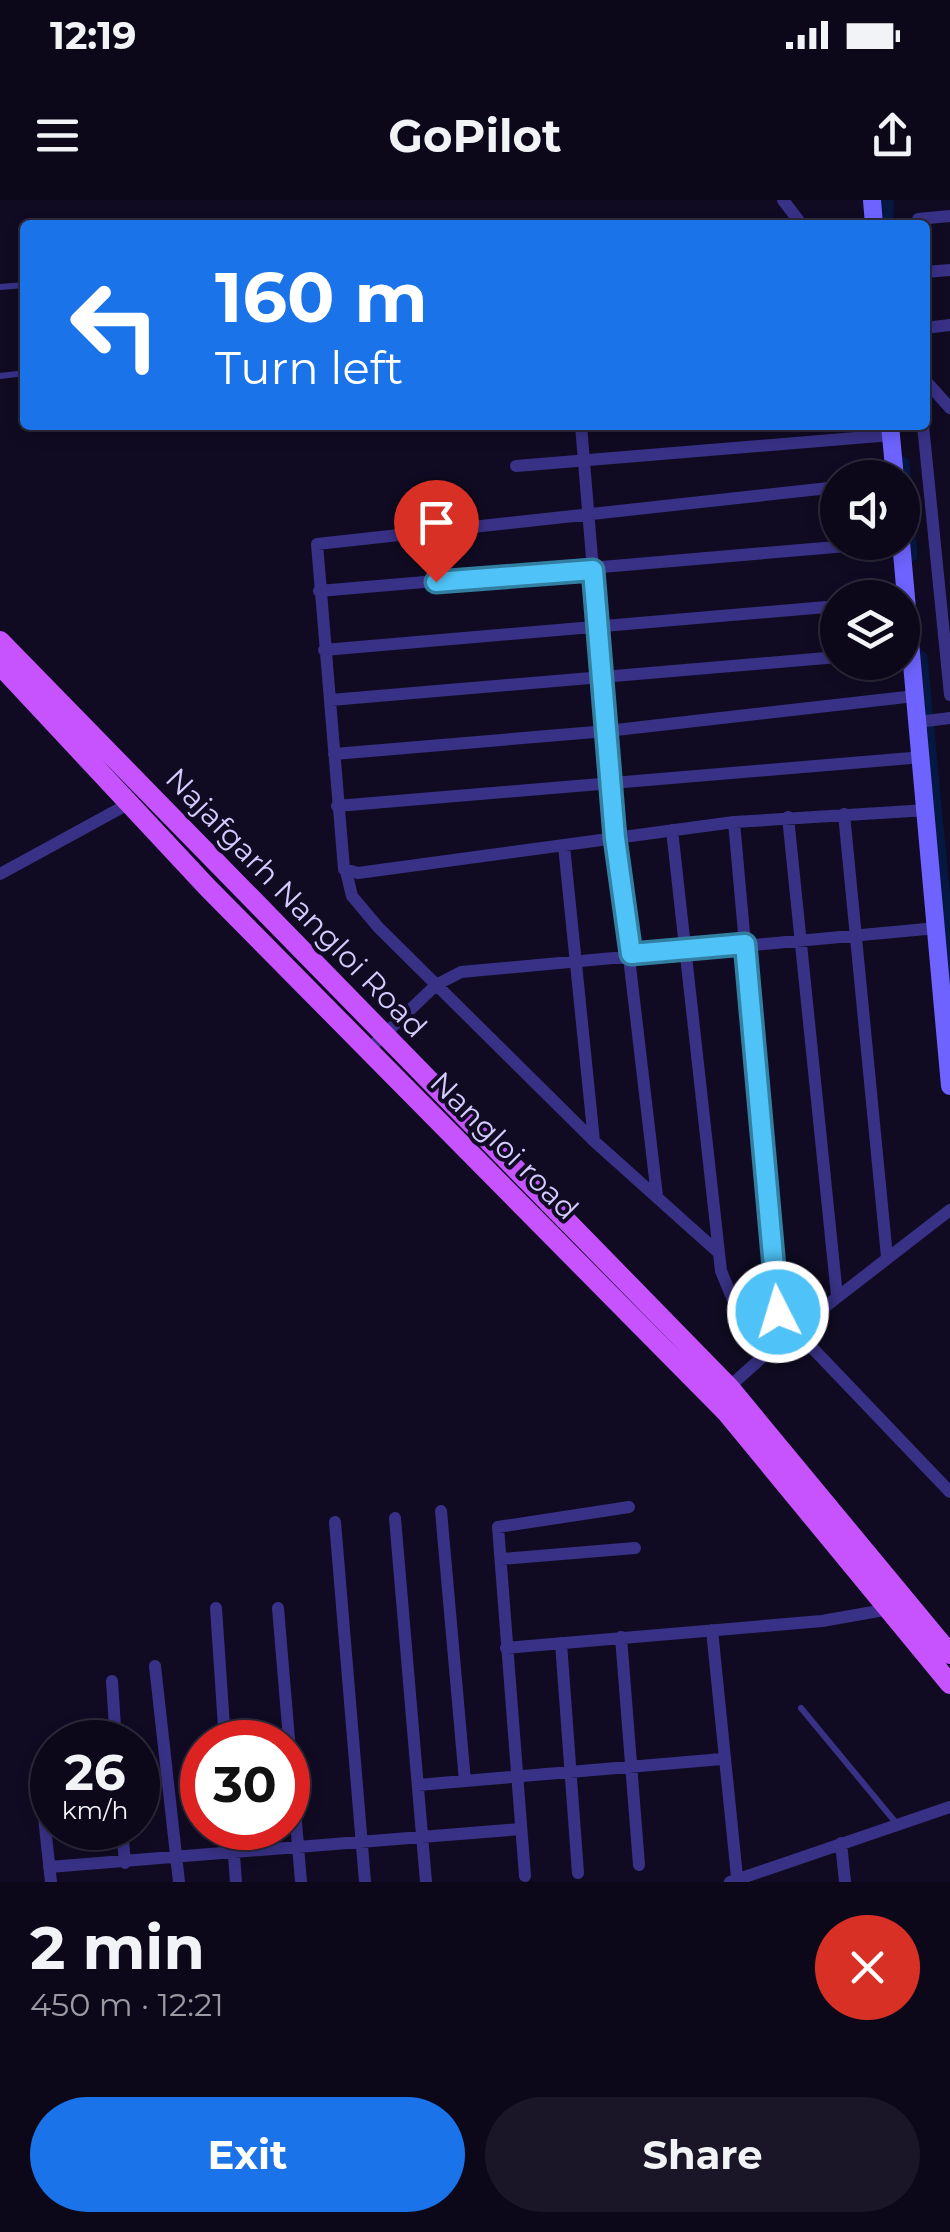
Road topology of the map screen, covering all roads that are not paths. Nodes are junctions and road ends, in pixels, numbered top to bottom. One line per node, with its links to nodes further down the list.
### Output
1 (783, 200): 4 (street)
2 (950, 216): 3 (street)
3 (918, 219)
4 (798, 220)
5 (930, 386): 6 (street)
6 (950, 408)
7 (581, 430): 10 (street)
8 (891, 430): 10 (street); 11 (street)
9 (924, 430): 26 (street)
10 (584, 460): 12 (street); 14 (street)
11 (894, 460)
12 (516, 466)
13 (820, 489): 14 (street)
14 (588, 514): 16 (street); 17 (street)
15 (820, 549): 16 (street)
16 (593, 570): 17 (street); 19 (street)
17 (319, 591): 21 (street)
18 (820, 608): 19 (street)
19 (598, 627): 21 (street); 24 (street)
20 (0, 640): 54 (main road, Najafgarh Nangloi Road)
21 (324, 650): 28 (street)
22 (820, 659): 24 (street)
23 (0, 665): 35 (main road, Nangloi road)
24 (603, 678): 28 (street); 31 (street)
25 (913, 680): 27 (street)
26 (950, 695)
27 (916, 696): 30 (street); 31 (street)
28 (331, 700): 32 (street)
29 (948, 718): 30 (street)
30 (922, 721): 33 (street)
31 (608, 730): 32 (street); 34 (street)
32 (334, 754): 36 (street)
33 (923, 757): 34 (street); 37 (street)
34 (610, 783): 36 (street); 42 (street)
35 (130, 803): 45 (street); 54 (main road, Nangloi road)
36 (337, 806): 44 (street)
37 (928, 810): 38 (street); 46 (street)
38 (844, 814): 39 (street); 47 (street)
39 (788, 817): 40 (street); 48 (street)
40 (734, 822): 41 (street); 49 (street)
41 (672, 830): 42 (street); 50 (street)
42 (615, 838): 43 (street); 51 (street)
43 (564, 846): 44 (street); 52 (street)
44 (346, 871): 53 (street)
45 (0, 874)
46 (937, 928): 47 (street); 55 (street)
47 (852, 934): 48 (street); 60 (street)
48 (798, 940): 49 (street); 61 (street)
49 (745, 944): 50 (street); 62 (street)
50 (688, 950): 51 (street); 59 (street)
51 (631, 954): 52 (street); 57 (street)
52 (577, 960): 53 (street); 56 (street)
53 (436, 985): 54 (street); 56 (street)
54 (375, 1043): 64 (main road, Najafgarh Nangloi Road); 65 (main road, Nangloi road)
55 (950, 1086)
56 (594, 1141): 57 (street)
57 (657, 1196): 59 (street)
58 (950, 1210): 60 (street)
59 (719, 1253): 63 (street)
60 (887, 1256): 61 (street)
61 (837, 1296): 62 (street)
62 (795, 1330): 63 (street); 66 (street)
63 (776, 1344): 64 (street)
64 (729, 1387): 65 (main road, Najafgarh Nangloi Road)
65 (748, 1424): 75 (main road, Nangloi road); 80 (main road, Najafgarh Nangloi Road)
66 (950, 1492)
67 (630, 1507): 72 (street)
68 (441, 1511): 92 (street)
69 (395, 1518): 93 (street)
70 (335, 1522): 98 (street)
71 (635, 1548): 72 (street)
72 (500, 1558): 79 (street)
73 (216, 1608): 86 (street)
74 (278, 1608): 87 (street)
75 (890, 1610): 76 (street); 83 (main road, Nangloi road)
76 (712, 1630): 77 (street); 88 (street)
77 (621, 1637): 78 (street); 89 (street)
78 (561, 1643): 79 (street); 90 (street)
79 (506, 1648): 91 (street)
80 (950, 1654)
81 (155, 1666): 106 (street)
82 (112, 1681): 85 (street)
83 (950, 1684)
84 (801, 1708): 95 (lane)
85 (115, 1720)
86 (224, 1720)
87 (287, 1720)
88 (722, 1758): 89 (street); 112 (street)
89 (632, 1766): 90 (street); 108 (street)
90 (571, 1772): 91 (street); 110 (street)
91 (517, 1777): 92 (street); 96 (street)
92 (465, 1781): 93 (street)
93 (418, 1785): 97 (street)
94 (950, 1806): 95 (street)
95 (898, 1824): 99 (street)
96 (521, 1829): 97 (street); 111 (street)
97 (422, 1836): 98 (street); 118 (street)
98 (362, 1843): 100 (street); 117 (street)
99 (841, 1843): 112 (street); 119 (street)
100 (310, 1845)
101 (47, 1850): 109 (street)
102 (124, 1850): 107 (street)
103 (255, 1850): 105 (street)
104 (298, 1850): 116 (street)
105 (234, 1852): 106 (street); 115 (street)
106 (176, 1858): 107 (street); 114 (street)
107 (125, 1863): 109 (street)
108 (640, 1864)
109 (49, 1867): 113 (street)
110 (578, 1873)
111 (525, 1876)
112 (734, 1880)
113 (51, 1882)
114 (179, 1882)
115 (236, 1882)
116 (301, 1882)
117 (364, 1882)
118 (426, 1882)
119 (845, 1882)

